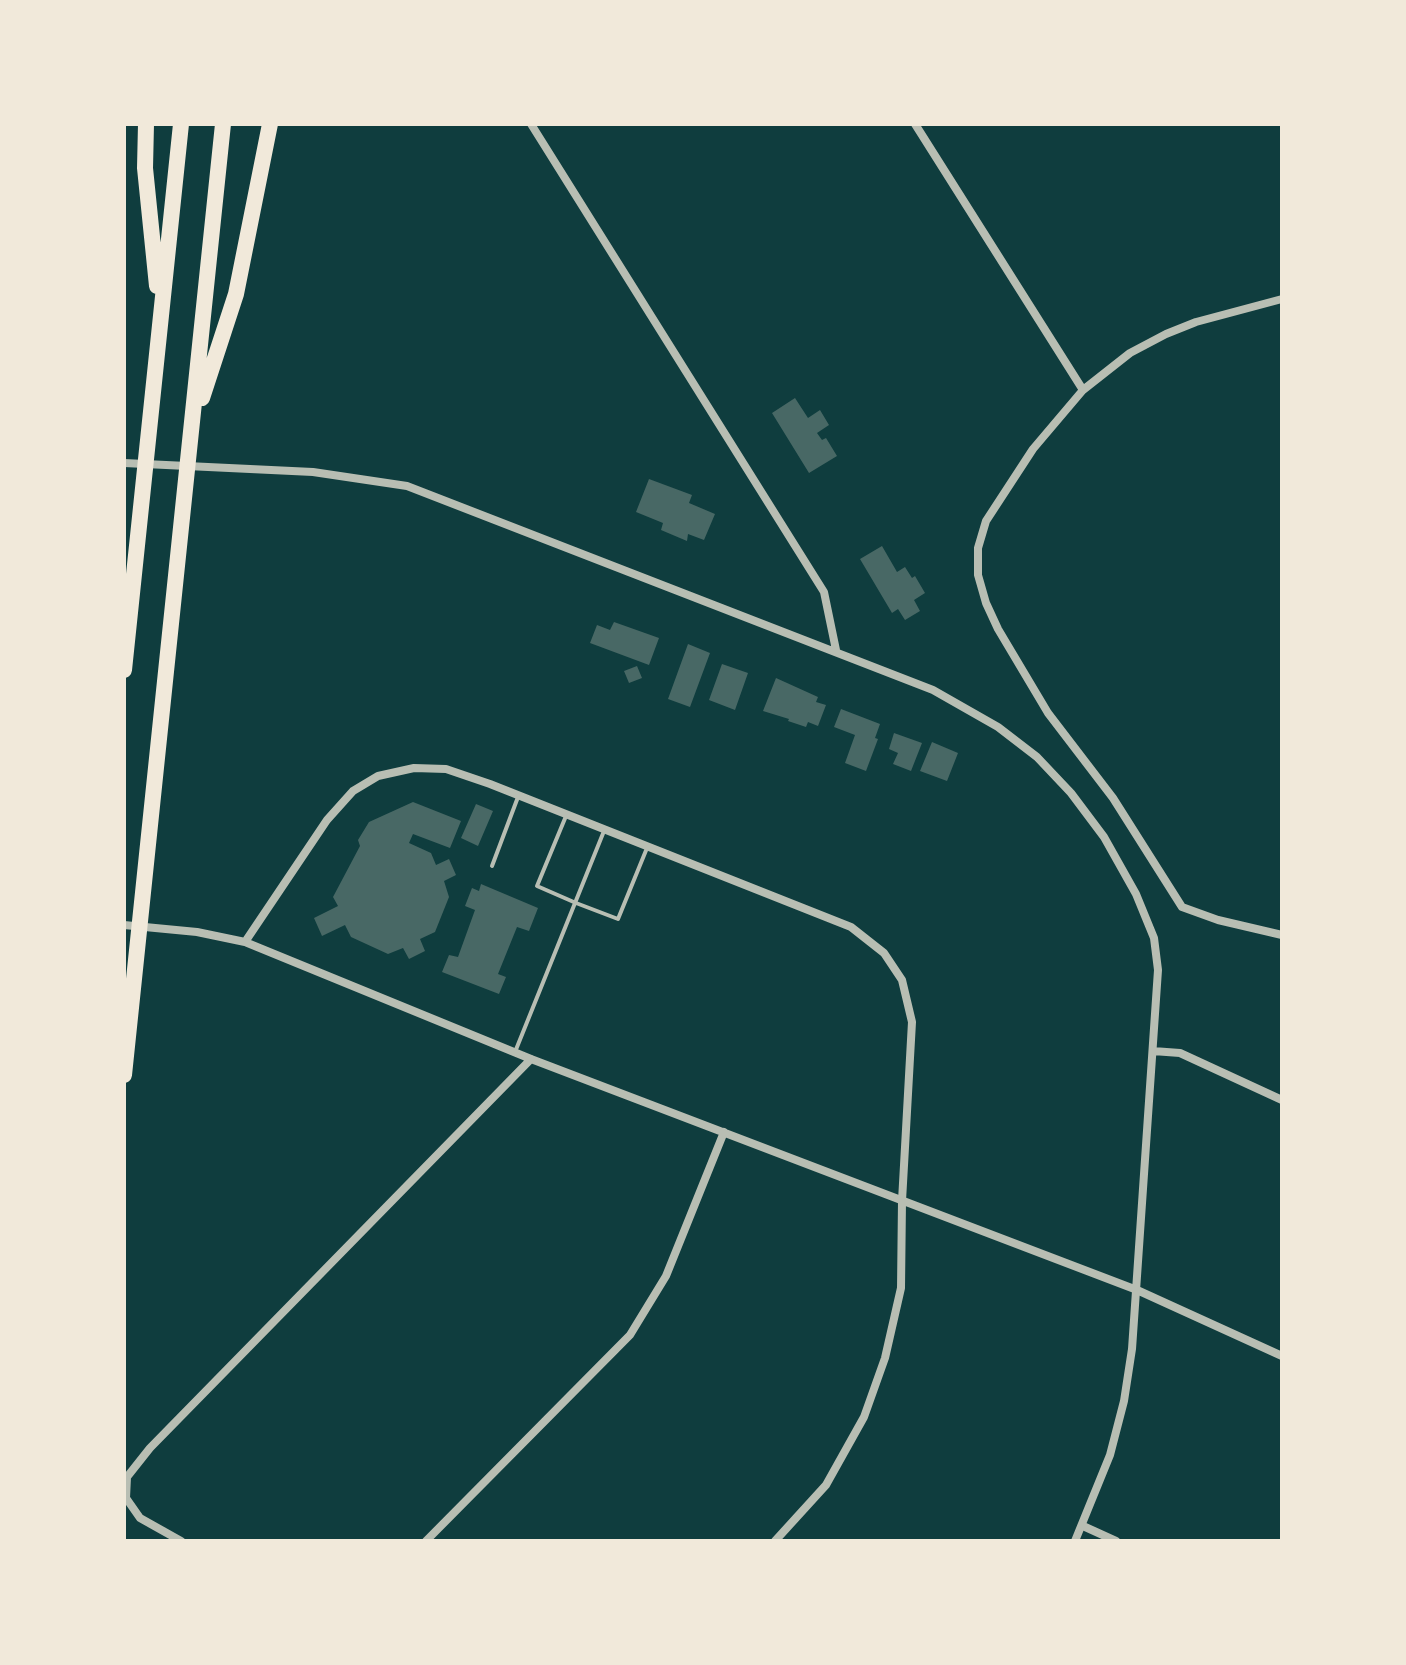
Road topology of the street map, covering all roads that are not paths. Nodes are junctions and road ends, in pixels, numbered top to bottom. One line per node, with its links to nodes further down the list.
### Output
1 (146, 124): 8 (highway)
2 (181, 124): 8 (highway)
3 (223, 124): 10 (highway)
4 (270, 124): 10 (highway)
5 (531, 124): 12 (street)
6 (915, 124): 9 (street)
7 (1282, 299): 9 (street)
8 (161, 319): 13 (highway)
9 (1083, 390): 21 (street)
10 (193, 426): 26 (highway)
11 (124, 463): 12 (street)
12 (836, 650): 23 (street)
13 (124, 670)
14 (519, 795): 15 (street); 18 (lane); 22 (street)
15 (567, 814): 16 (street); 19 (lane)
16 (605, 829): 17 (street); 19 (lane)
17 (648, 846): 19 (lane); 29 (street)
18 (492, 866)
19 (576, 903): 24 (lane)
20 (124, 925): 22 (street)
21 (1282, 935)
22 (245, 942): 24 (street)
23 (1153, 1051): 27 (street); 30 (street)
24 (515, 1052): 25 (street)
25 (531, 1059): 28 (street); 33 (street)
26 (124, 1075)
27 (1282, 1100)
28 (724, 1132): 29 (street); 34 (street)
29 (902, 1201): 30 (street); 35 (street)
30 (1137, 1290): 31 (street); 32 (street)
31 (1282, 1356)
32 (1083, 1526): 36 (street); 37 (street)
33 (181, 1541)
34 (426, 1541)
35 (775, 1541)
36 (1075, 1541)
37 (1116, 1541)

